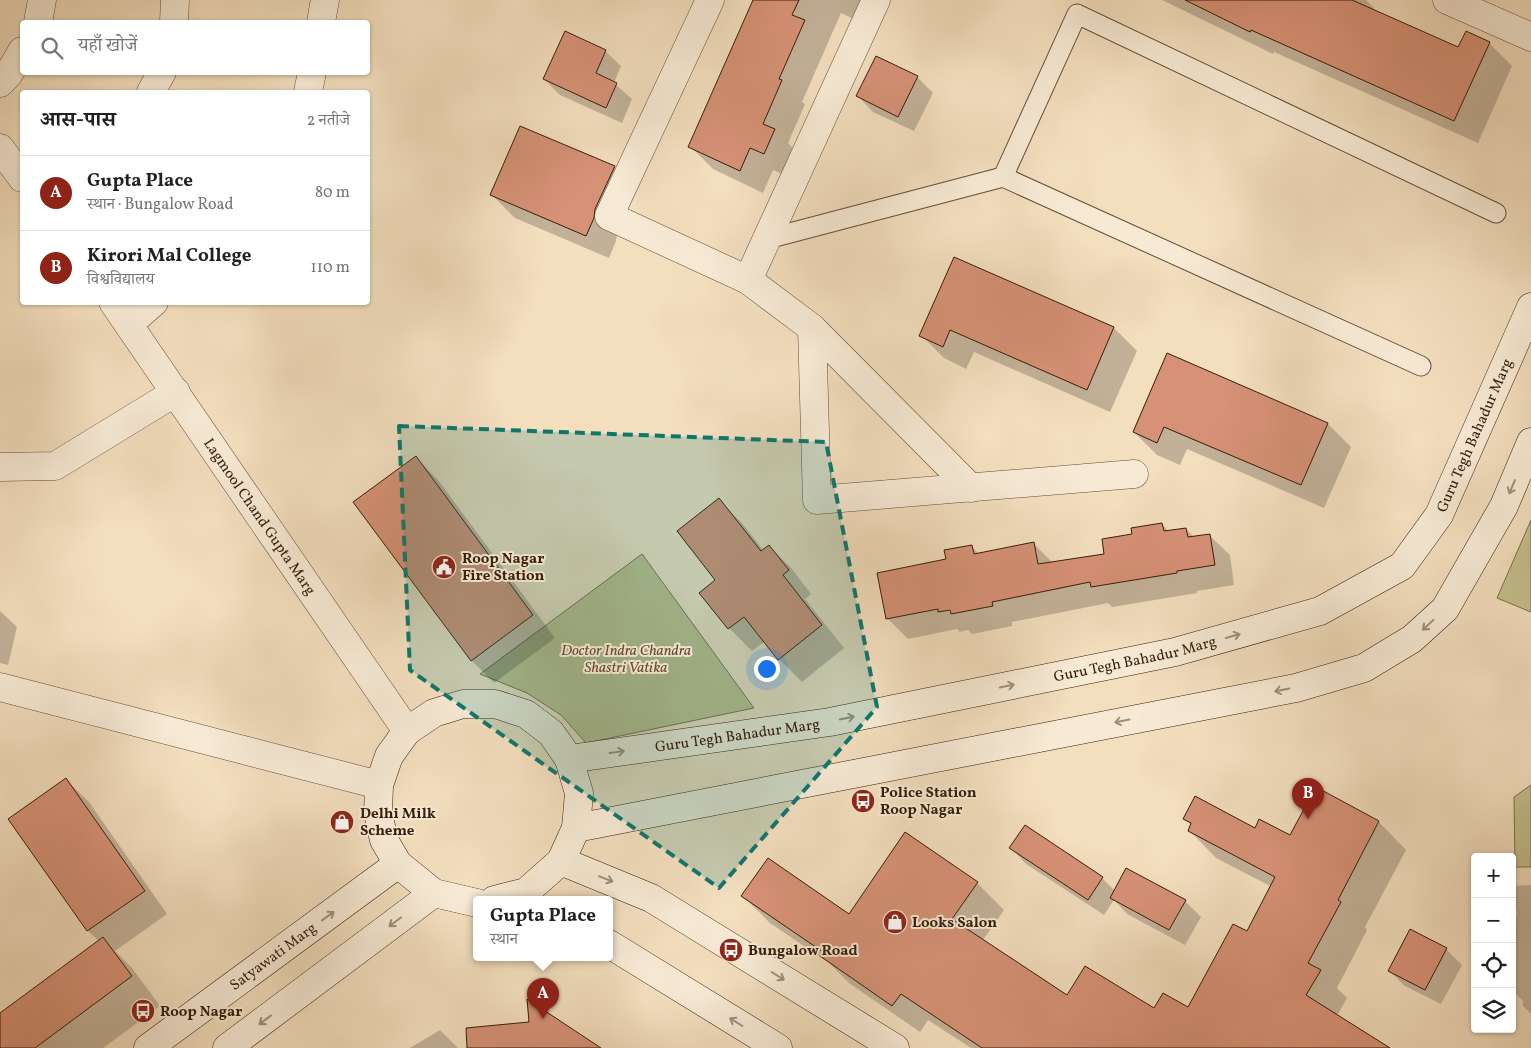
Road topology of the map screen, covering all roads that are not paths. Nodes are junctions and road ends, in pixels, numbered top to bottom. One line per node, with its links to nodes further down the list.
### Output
1 (42, 0): 8 (street)
2 (175, 0): 9 (street)
3 (325, 0): 10 (street)
4 (710, 0): 23 (street)
5 (876, 0): 22 (street)
6 (1447, 0): 11 (street)
7 (1075, 7): 20 (lane); 21 (lane)
8 (38, 20)
9 (174, 20)
10 (321, 20)
11 (1531, 37)
12 (20, 54): 15 (street)
13 (160, 75): 16 (street)
14 (311, 75): 17 (street)
15 (0, 83)
16 (153, 90)
17 (308, 90)
18 (0, 148): 19 (street)
19 (20, 175)
20 (1003, 177): 22 (lane); 29 (lane)
21 (1496, 213)
22 (767, 239): 23 (street)
23 (748, 280): 28 (street)
24 (115, 305): 27 (street, Lagmool Chand Gupta Marg)
25 (151, 305): 27 (street)
26 (1531, 307): 37 (street, Guru Tegh Bahadur Marg, one-way to 26)
27 (129, 324): 30 (street, Lagmool Chand Gupta Marg)
28 (812, 328): 34 (street); 34 (street)
29 (1421, 366)
30 (176, 392): 32 (street); 36 (street, Lagmool Chand Gupta Marg)
31 (1531, 442): 39 (street, one-way to 39)
32 (0, 467)
33 (1134, 474): 34 (street)
34 (971, 488)
35 (0, 687): 38 (street)
36 (408, 731): 37 (street); 38 (street)
37 (569, 758): 39 (street)
38 (379, 785): 41 (street)
39 (576, 828): 40 (street)
40 (561, 861): 43 (street); 49 (street, one-way to 49)
41 (398, 864): 42 (street); 46 (street, Satyawati Marg, one-way to 41)
42 (434, 893): 44 (street); 47 (street, one-way to 47)
43 (532, 896)
44 (473, 902)
45 (613, 946): 48 (street, one-way to 45)
46 (148, 1048)
47 (227, 1048)
48 (778, 1048)
49 (895, 1048)

